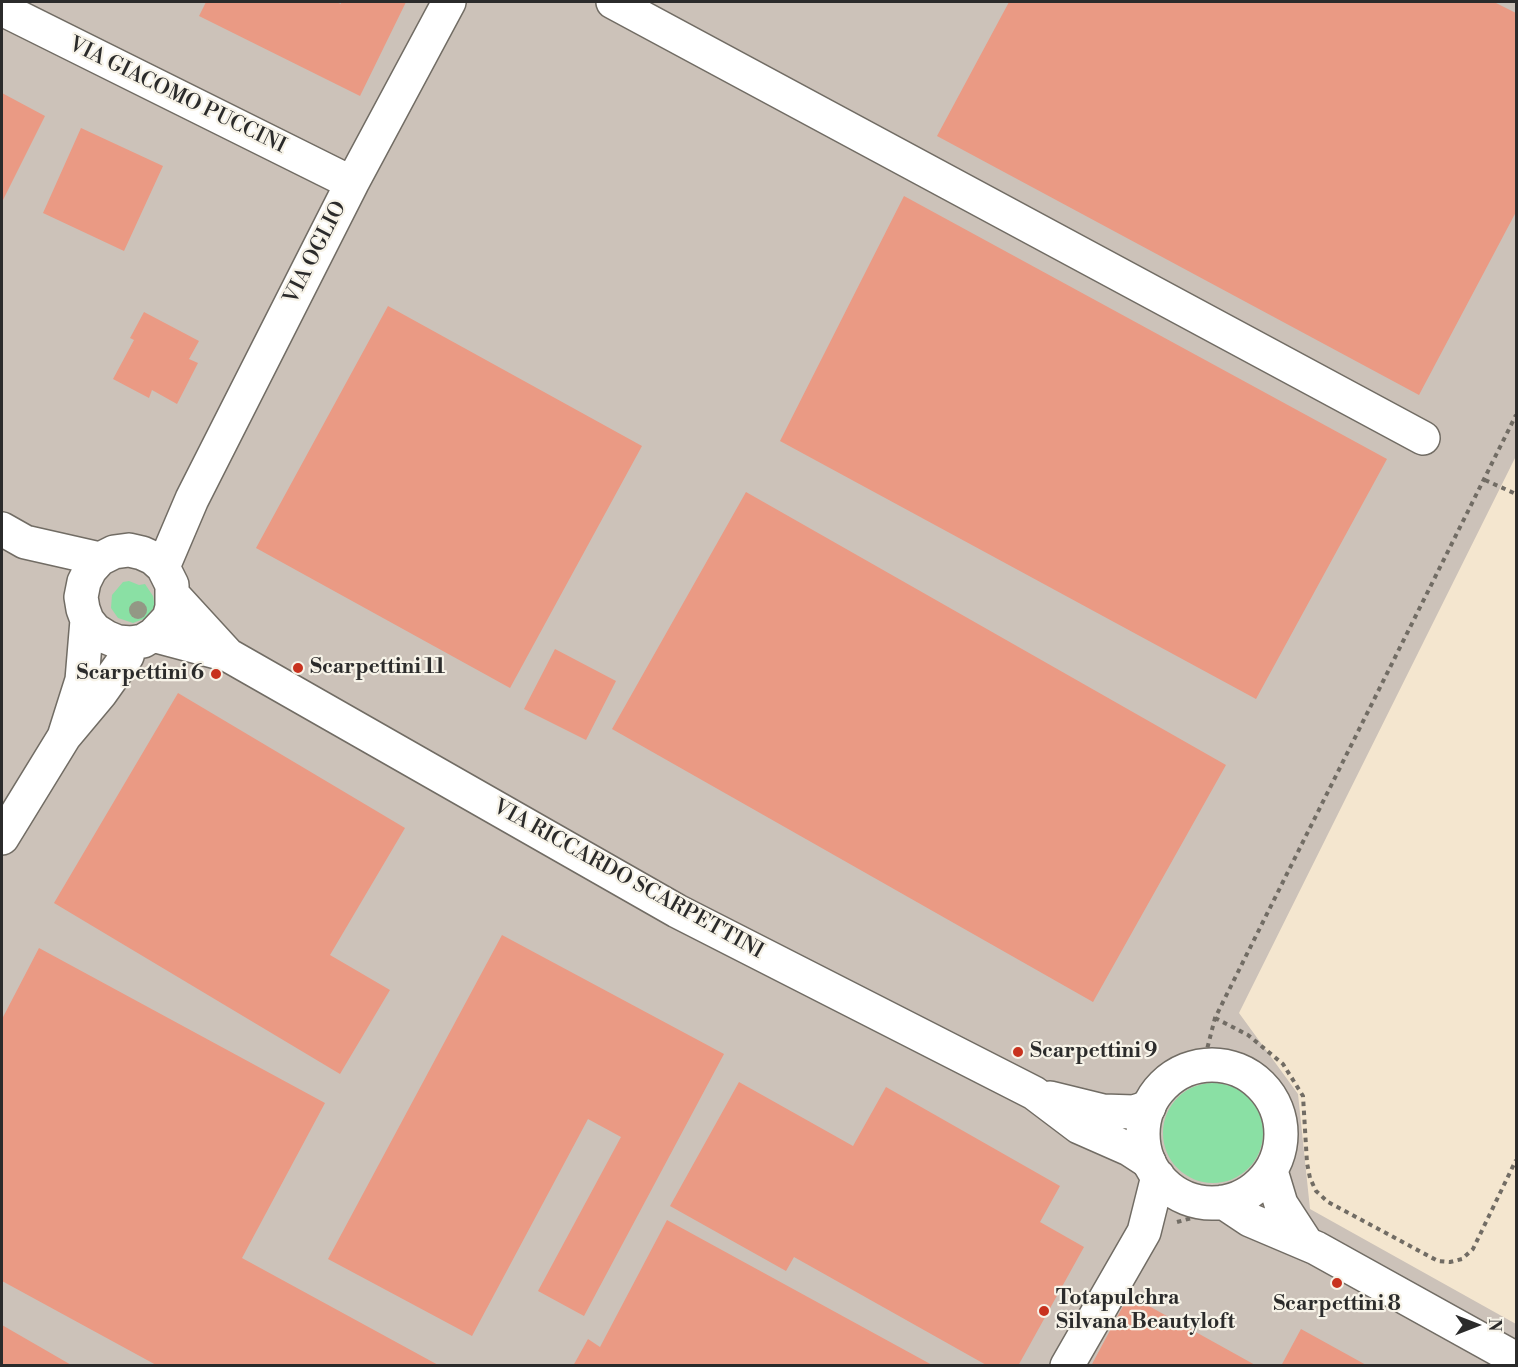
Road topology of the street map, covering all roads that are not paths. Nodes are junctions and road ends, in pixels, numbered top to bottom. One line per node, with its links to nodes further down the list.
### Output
1 (449, 2): 4 (street, VIA OGLIO)
2 (613, 2): 5 (street)
3 (2, 9): 4 (street, VIA GIACOMO PUCCINI)
4 (352, 183): 6 (street, VIA OGLIO)
5 (1423, 438)
6 (188, 507): 8 (street, VIA OGLIO); 9 (street, VIA OGLIO)
7 (13, 536): 8 (street); 10 (street)
8 (114, 555): 9 (street); 10 (street)
9 (168, 581): 11 (street); 12 (street, VIA RICCARDO SCARPETTINI)
10 (84, 608): 11 (street); 13 (street)
11 (142, 639): 12 (street, VIA RICCARDO SCARPETTINI); 13 (street)
12 (228, 655): 15 (street, VIA RICCARDO SCARPETTINI)
13 (64, 737): 14 (street)
14 (2, 838)
15 (1034, 1093): 16 (street, VIA RICCARDO SCARPETTINI); 17 (street, VIA RICCARDO SCARPETTINI)
16 (1149, 1107): 17 (street); 18 (street)
17 (1154, 1169): 19 (street); 20 (street)
18 (1271, 1171): 19 (street); 21 (street)
19 (1206, 1206): 20 (street); 21 (street)
20 (1142, 1234): 23 (street)
21 (1307, 1244): 22 (street)
22 (1516, 1359)
23 (1066, 1365)

